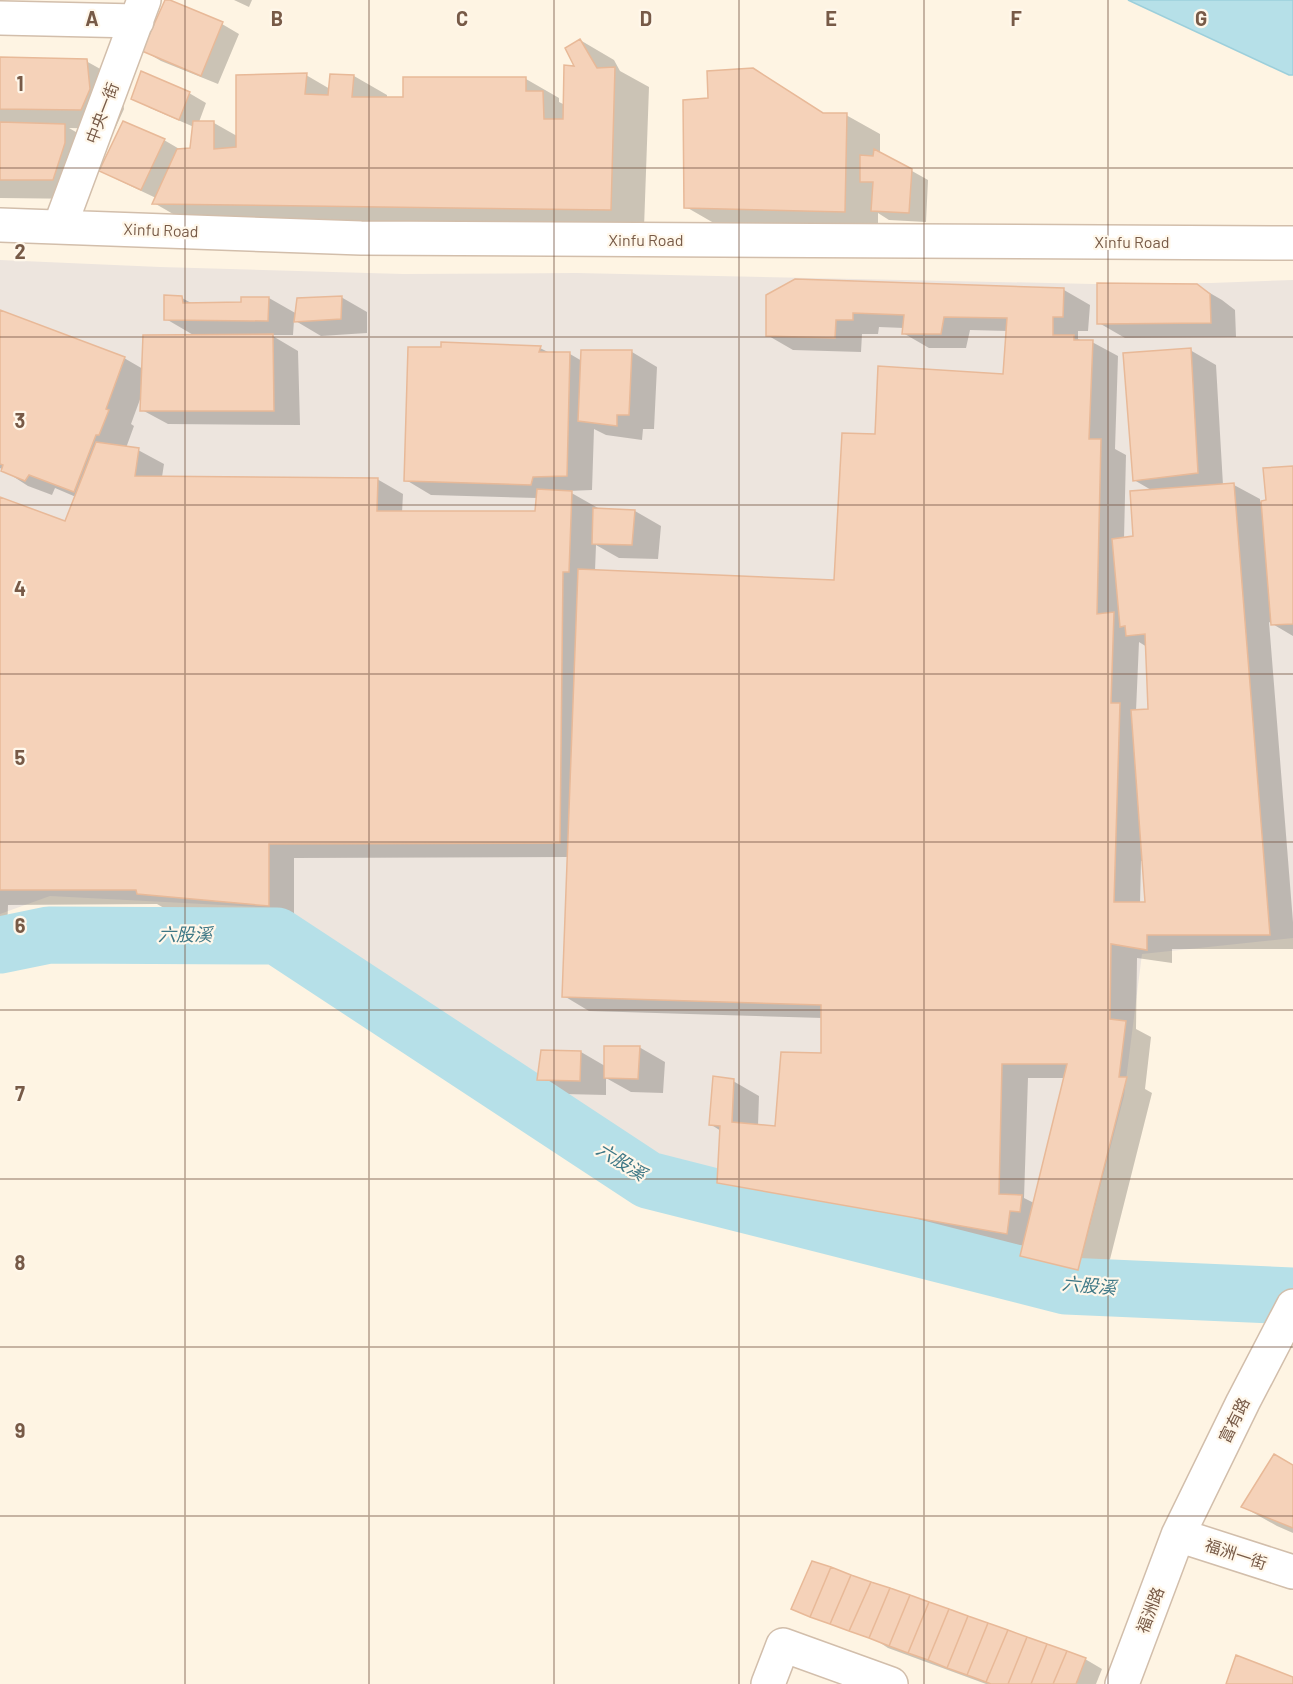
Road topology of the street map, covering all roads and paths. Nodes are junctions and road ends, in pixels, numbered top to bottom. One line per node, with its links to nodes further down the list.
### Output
1 (141, 10): 2 (street); 4 (street, 中央一街)
2 (0, 18)
3 (0, 225): 4 (street, Xinfu Road)
4 (60, 226): 5 (street, Xinfu Road)
5 (1293, 243)
6 (1293, 1306): 7 (street, 富有路)
7 (1178, 1535): 8 (street, 福洲一街); 11 (street, 福洲路)
8 (1293, 1572)
9 (768, 1684): 10 (street)
10 (891, 1684)
11 (1122, 1684)

